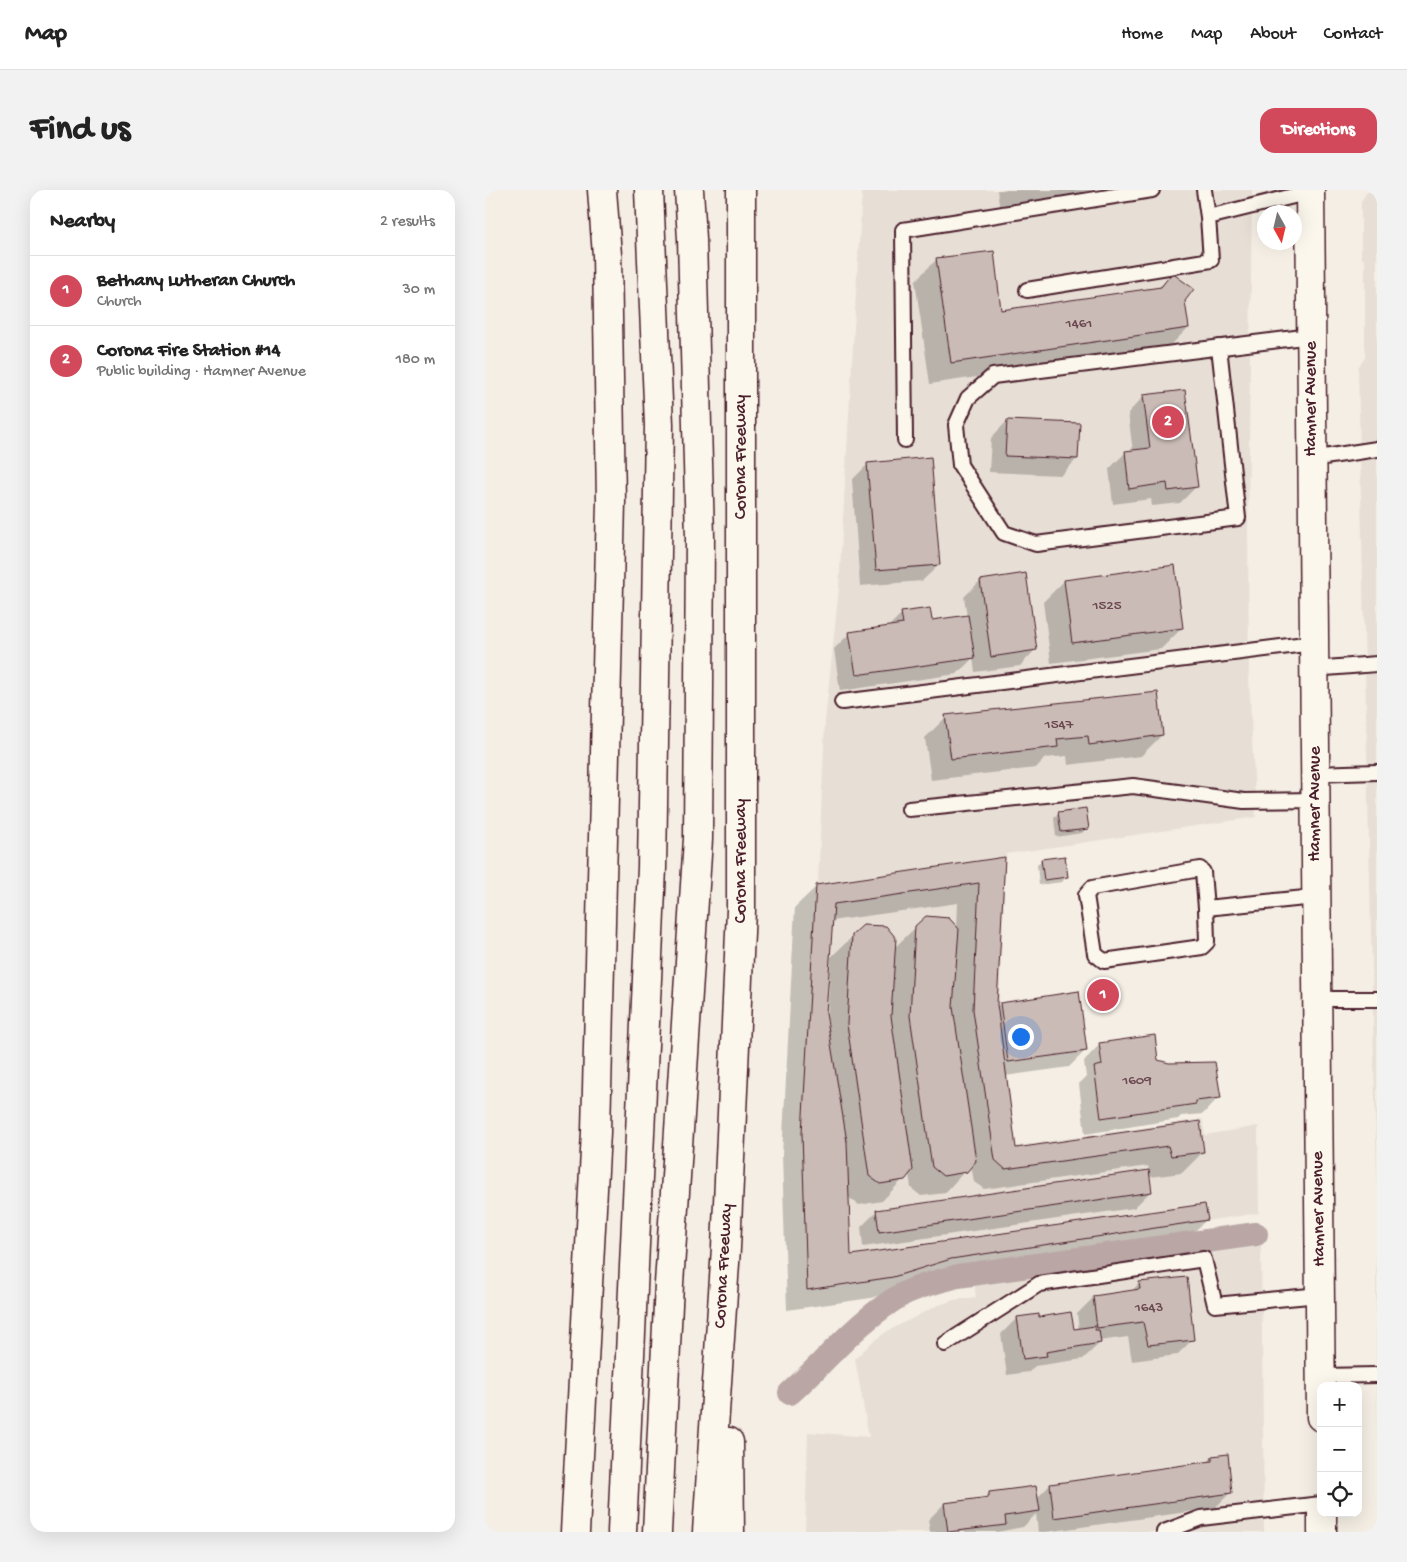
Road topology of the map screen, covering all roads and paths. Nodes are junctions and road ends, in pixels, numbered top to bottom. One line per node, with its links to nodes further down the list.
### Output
1 (602, 190): 33 (main road)
2 (649, 190): 34 (main road)
3 (689, 190): 35 (main road)
4 (741, 190): 25 (main road, Corona Freeway)
5 (1152, 190): 12 (lane)
6 (1204, 190): 8 (lane)
7 (1310, 191): 8 (lane); 10 (main road, Hamner Avenue)
8 (1208, 217): 9 (lane)
9 (1027, 290)
10 (1311, 336): 11 (lane); 14 (main road, Hamner Avenue)
11 (1219, 347): 11 (lane)
12 (905, 440)
13 (1377, 449): 14 (lane)
14 (1311, 459): 15 (main road, Hamner Avenue)
15 (1313, 656): 16 (lane); 17 (lane); 19 (main road, Hamner Avenue)
16 (1377, 664)
17 (842, 702)
18 (1377, 772): 19 (lane)
19 (1314, 787): 20 (lane); 21 (main road, Hamner Avenue)
20 (909, 809)
21 (1315, 897): 22 (lane); 23 (main road, Hamner Avenue)
22 (1206, 908): 22 (lane)
23 (1317, 999): 24 (lane); 26 (main road, Hamner Avenue)
24 (1377, 999)
25 (726, 1248): 36 (main road, Corona Freeway); 37 (main road)
26 (1320, 1295): 27 (lane); 29 (main road, Hamner Avenue)
27 (945, 1344)
28 (1377, 1375): 29 (lane)
29 (1320, 1376): 30 (main road, Hamner Avenue)
30 (1320, 1382)
31 (1317, 1504): 38 (lane)
32 (1322, 1517): 39 (main road)
33 (575, 1532)
34 (622, 1532)
35 (657, 1532)
36 (707, 1532)
37 (730, 1532)
38 (1164, 1532)
39 (1322, 1532)

